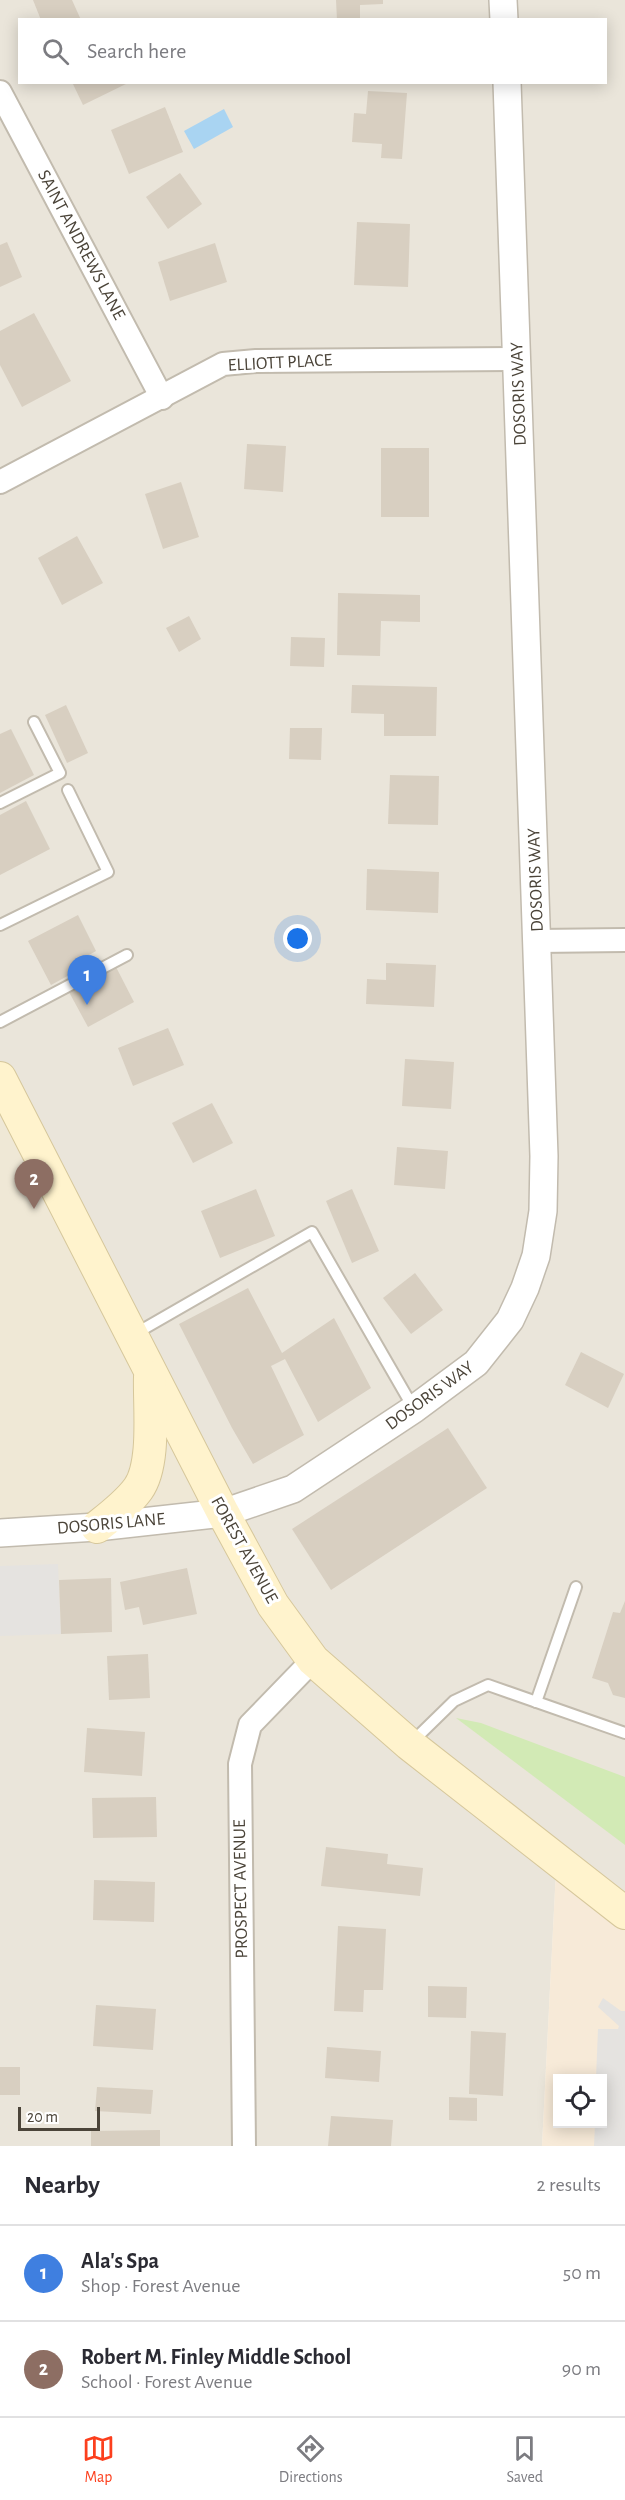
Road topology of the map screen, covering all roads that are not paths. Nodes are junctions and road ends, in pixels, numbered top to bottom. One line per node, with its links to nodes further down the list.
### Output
1 (503, 0): 2 (street)
2 (504, 18)
3 (507, 84): 5 (street, DOSORIS WAY)
4 (0, 92): 6 (street, SAINT ANDREWS LANE)
5 (518, 359): 6 (street, ELLIOTT PLACE); 13 (street, DOSORIS WAY)
6 (162, 398): 7 (street, ELLIOTT PLACE)
7 (0, 482)
8 (34, 722): 10 (lane)
9 (68, 789): 11 (lane)
10 (0, 803)
11 (0, 925)
12 (625, 940): 13 (street)
13 (538, 941): 19 (street, DOSORIS WAY)
14 (127, 955): 15 (lane)
15 (0, 1022)
16 (1, 1082): 17 (main road, FOREST AVENUE)
17 (133, 1335): 18 (main road, FOREST AVENUE); 19 (lane)
18 (150, 1370): 20 (main road, FOREST AVENUE); 21 (main road)
19 (414, 1409): 20 (street, DOSORIS WAY)
20 (223, 1513): 21 (street, DOSORIS LANE); 24 (main road, FOREST AVENUE)
21 (96, 1527): 22 (street, DOSORIS LANE)
22 (0, 1533)
23 (576, 1587): 25 (lane)
24 (313, 1660): 27 (main road, FOREST AVENUE); 29 (street, PROSPECT AVENUE)
25 (536, 1702): 26 (lane); 27 (lane)
26 (625, 1733)
27 (409, 1744): 28 (main road, FOREST AVENUE)
28 (625, 1912)
29 (244, 2146)

